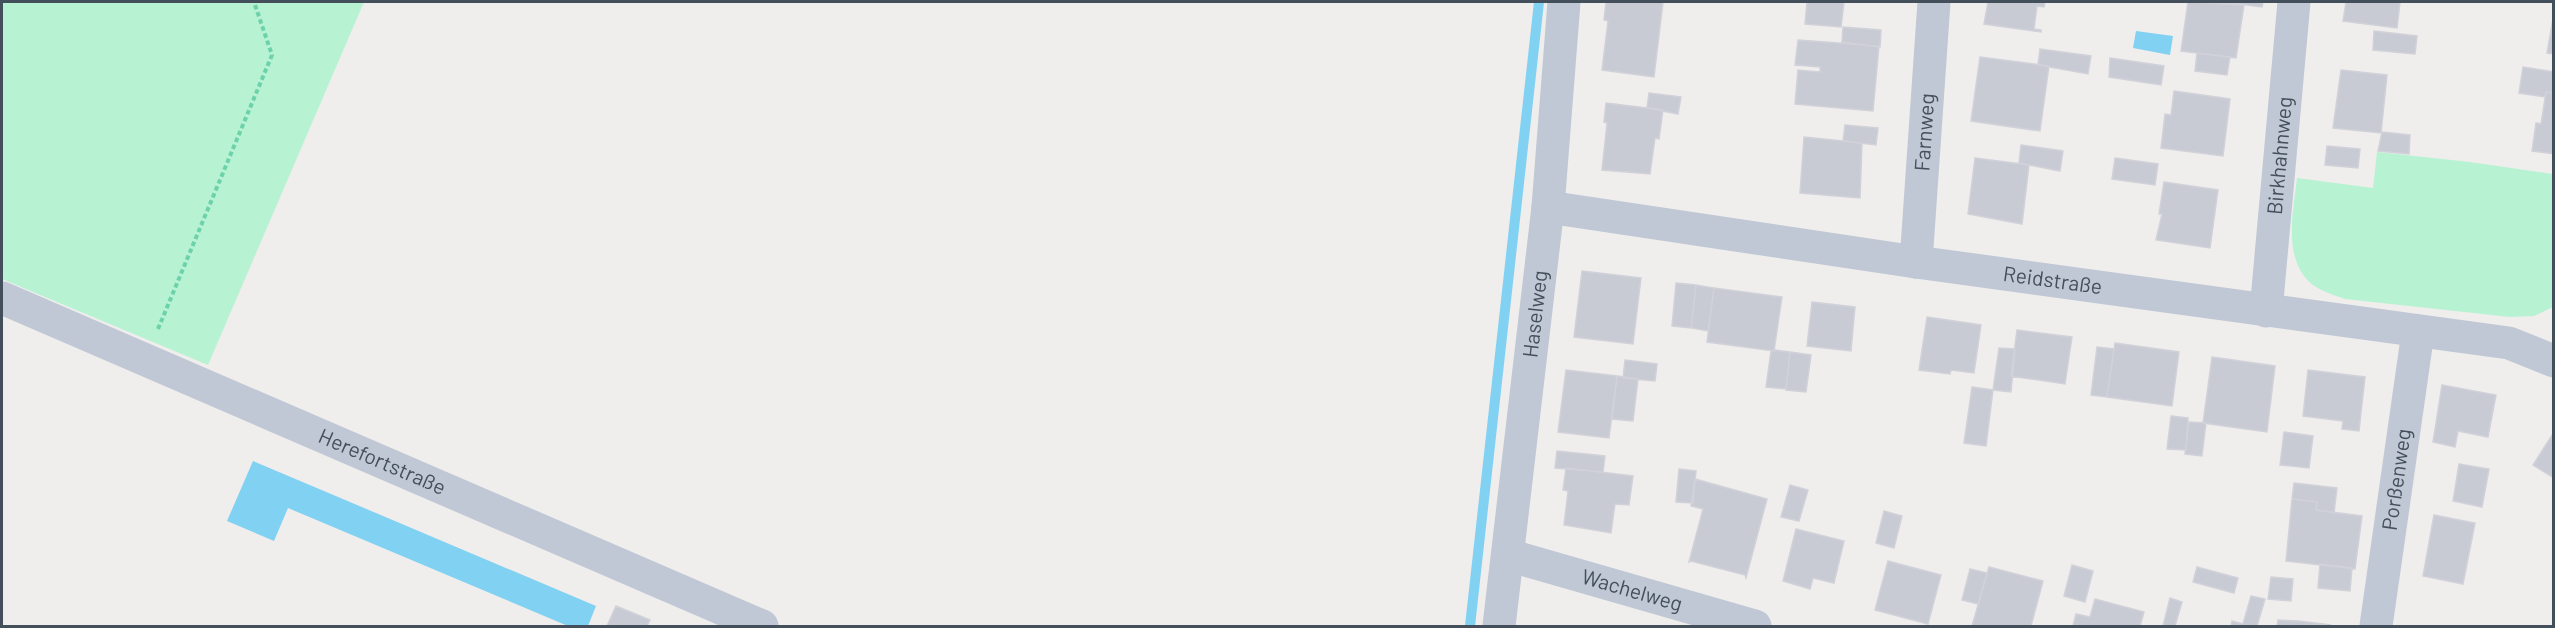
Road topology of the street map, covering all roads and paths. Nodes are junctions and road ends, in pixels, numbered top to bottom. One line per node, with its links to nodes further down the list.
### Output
1 (254, 2): 10 (path)
2 (1564, 2): 5 (street, Haselweg)
3 (1934, 2): 6 (street, Farnweg)
4 (2294, 2): 8 (street, Birkhahnweg)
5 (1548, 207): 6 (street, Reidstraße); 12 (street, Haselweg)
6 (1916, 262): 8 (street, Reidstraße)
7 (2, 298): 10 (street, Herefortstraße)
8 (2266, 311): 9 (street, Reidstraße)
9 (2418, 332): 11 (street, Reidstraße); 16 (street, Porßenweg)
10 (145, 360): 13 (street, Herefortstraße)
11 (2553, 361)
12 (1508, 555): 14 (street, Haselweg); 15 (street, Wachelweg)
13 (762, 627)
14 (1499, 627)
15 (1755, 627)
16 (2376, 627)

